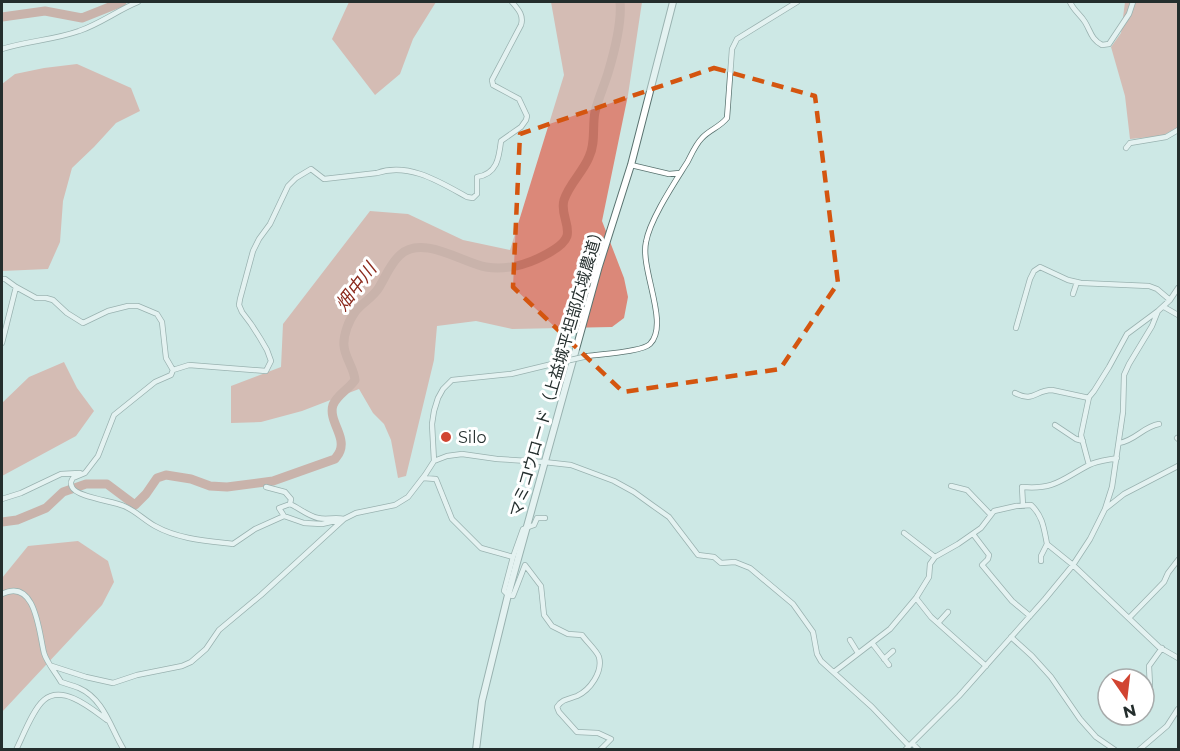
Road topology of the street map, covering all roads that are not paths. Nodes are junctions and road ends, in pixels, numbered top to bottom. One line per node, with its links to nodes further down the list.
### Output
1 (138, 2): 7 (street)
2 (512, 2): 23 (street)
3 (673, 2): 10 (street, マミコウロード（上益城平坦部広域農道）)
4 (797, 2): 11 (street)
5 (1070, 2): 6 (street)
6 (1132, 2)
7 (2, 49)
8 (1179, 130): 9 (street)
9 (1126, 147)
10 (631, 165): 11 (street); 32 (street, マミコウロード（上益城平坦部広域農道）)
11 (680, 173): 31 (street, bridge)
12 (2, 279): 14 (street)
13 (1077, 282): 16 (street); 17 (street); 21 (street)
14 (16, 287): 22 (street); 23 (street)
15 (1179, 288): 17 (street)
16 (1072, 294)
17 (1170, 300): 18 (street)
18 (1164, 307): 19 (street); 20 (street)
19 (1158, 311): 25 (street); 29 (street)
20 (1179, 315)
21 (1016, 328)
22 (2, 343)
23 (173, 370): 35 (street)
24 (1015, 393): 25 (street)
25 (1089, 398): 28 (street)
26 (1159, 424): 29 (street)
27 (1055, 425): 28 (street)
28 (1083, 441): 33 (street)
29 (1119, 443): 30 (street)
30 (1117, 458): 33 (street); 42 (street)
31 (434, 461): 32 (street); 36 (street)
32 (544, 462): 47 (street, マミコウロード（上益城平坦部広域農道）); 75 (street)
33 (1089, 465): 41 (street)
34 (1179, 466): 42 (street)
35 (86, 473): 39 (street); 44 (street)
36 (423, 478): 46 (street); 51 (street)
37 (951, 486): 43 (street)
38 (266, 487): 40 (street)
39 (2, 498)
40 (290, 504): 44 (street); 46 (street)
41 (1023, 506): 43 (street); 50 (street)
42 (1105, 509): 55 (street)
43 (990, 514): 49 (street)
44 (284, 516): 46 (street)
45 (545, 518): 47 (street)
46 (344, 519): 72 (street)
47 (527, 527): 51 (street); 57 (street, マミコウロード（上益城平坦部広域農道）)
48 (904, 533): 52 (street)
49 (973, 534): 52 (street); 60 (street)
50 (1047, 544): 54 (street); 55 (street)
51 (513, 557): 57 (street)
52 (935, 557): 58 (street)
53 (1179, 560): 61 (street)
54 (1041, 561)
55 (1073, 565): 60 (street); 61 (street)
56 (2, 594): 72 (street)
57 (508, 595): 81 (street, マミコウロード（上益城平坦部広域農道）); 82 (street)
58 (916, 598): 62 (street); 65 (street)
59 (948, 612): 62 (street)
60 (1030, 616): 63 (street)
61 (1129, 618): 66 (street)
62 (938, 623): 73 (street)
63 (1011, 637): 73 (street); 84 (street)
64 (850, 640): 68 (street)
65 (872, 643): 68 (street); 70 (street)
66 (1162, 648): 69 (street); 74 (street)
67 (893, 651): 70 (street)
68 (858, 653): 75 (street)
69 (1179, 658)
70 (884, 659): 71 (street)
71 (889, 665)
72 (52, 666): 77 (street)
73 (986, 666): 78 (street)
74 (1149, 667)
75 (834, 672): 78 (street)
76 (1179, 709): 85 (street)
77 (110, 722): 79 (street); 80 (street)
78 (909, 746): 83 (street)
79 (16, 750)
80 (124, 750)
81 (476, 750)
82 (600, 750)
83 (919, 750)
84 (1115, 750)
85 (1139, 750)

